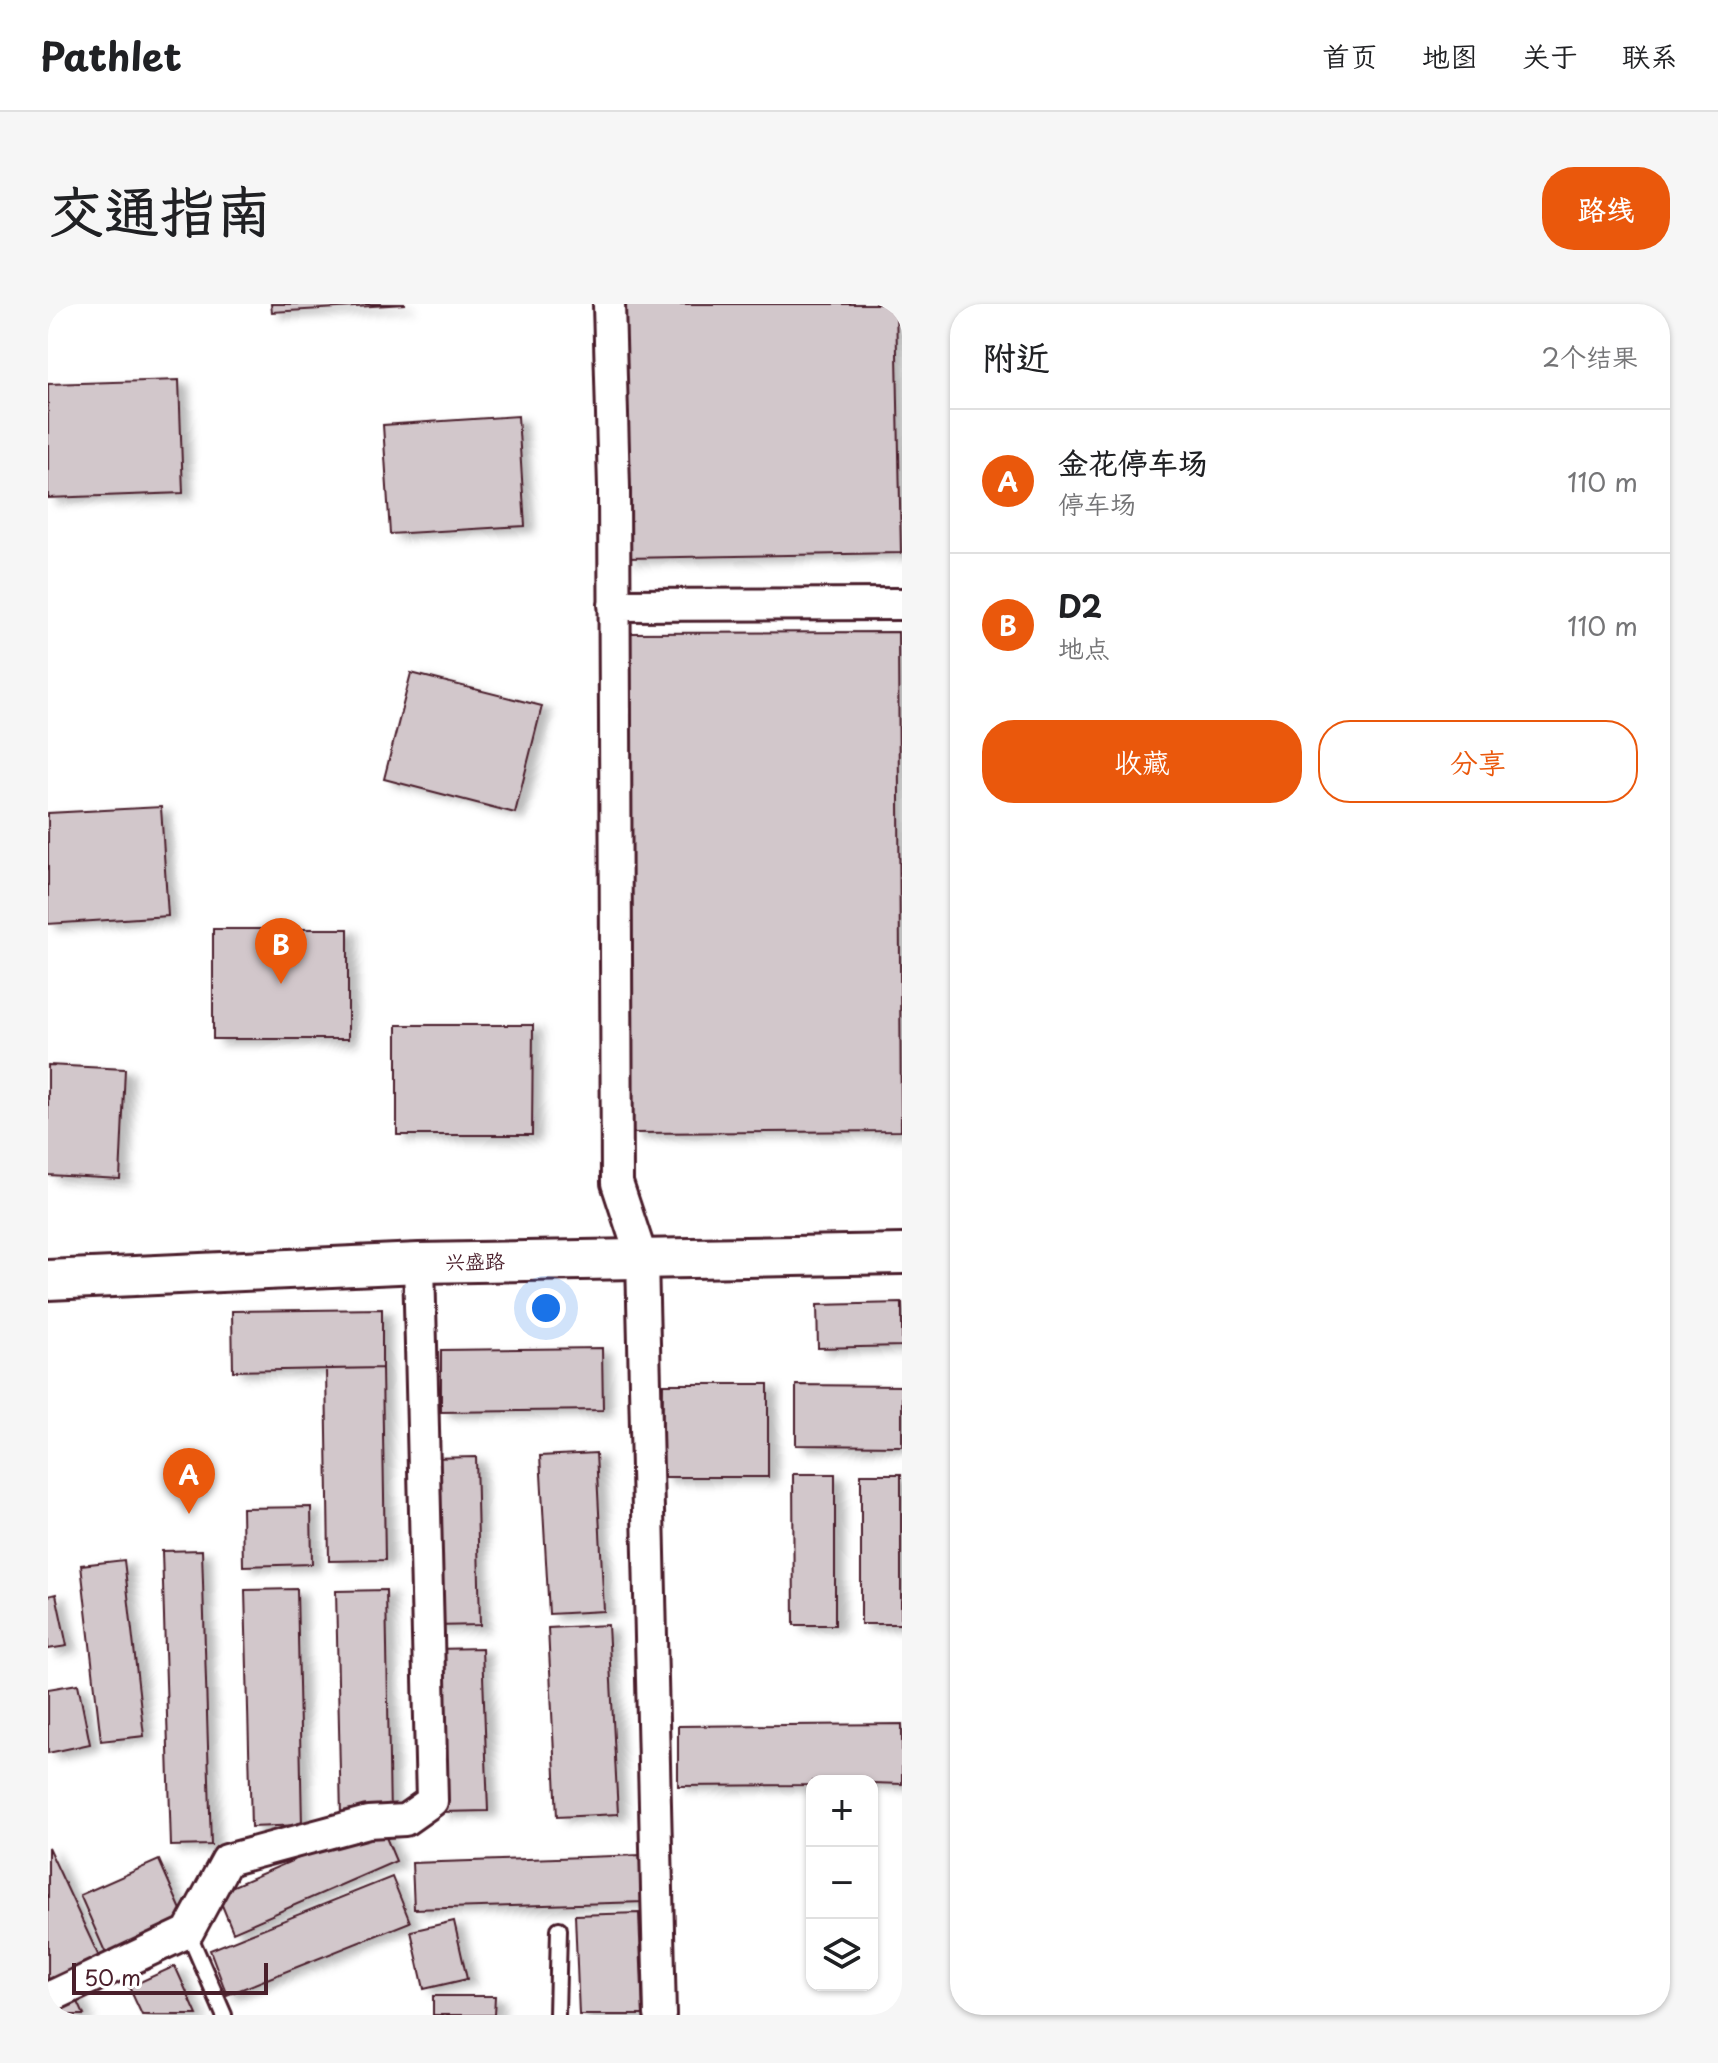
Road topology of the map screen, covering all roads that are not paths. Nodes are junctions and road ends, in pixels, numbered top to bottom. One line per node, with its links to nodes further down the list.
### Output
1 (609, 304): 3 (street)
2 (902, 604): 3 (street)
3 (614, 605): 5 (street)
4 (902, 1254): 5 (street, 兴盛路)
5 (642, 1259): 6 (street, 兴盛路); 13 (street)
6 (419, 1263): 7 (street, 兴盛路); 9 (street)
7 (48, 1280)
8 (559, 1929): 12 (lane)
9 (188, 1932): 10 (street); 11 (lane)
10 (48, 1998)
11 (224, 2015)
12 (557, 2015)
13 (660, 2015)

